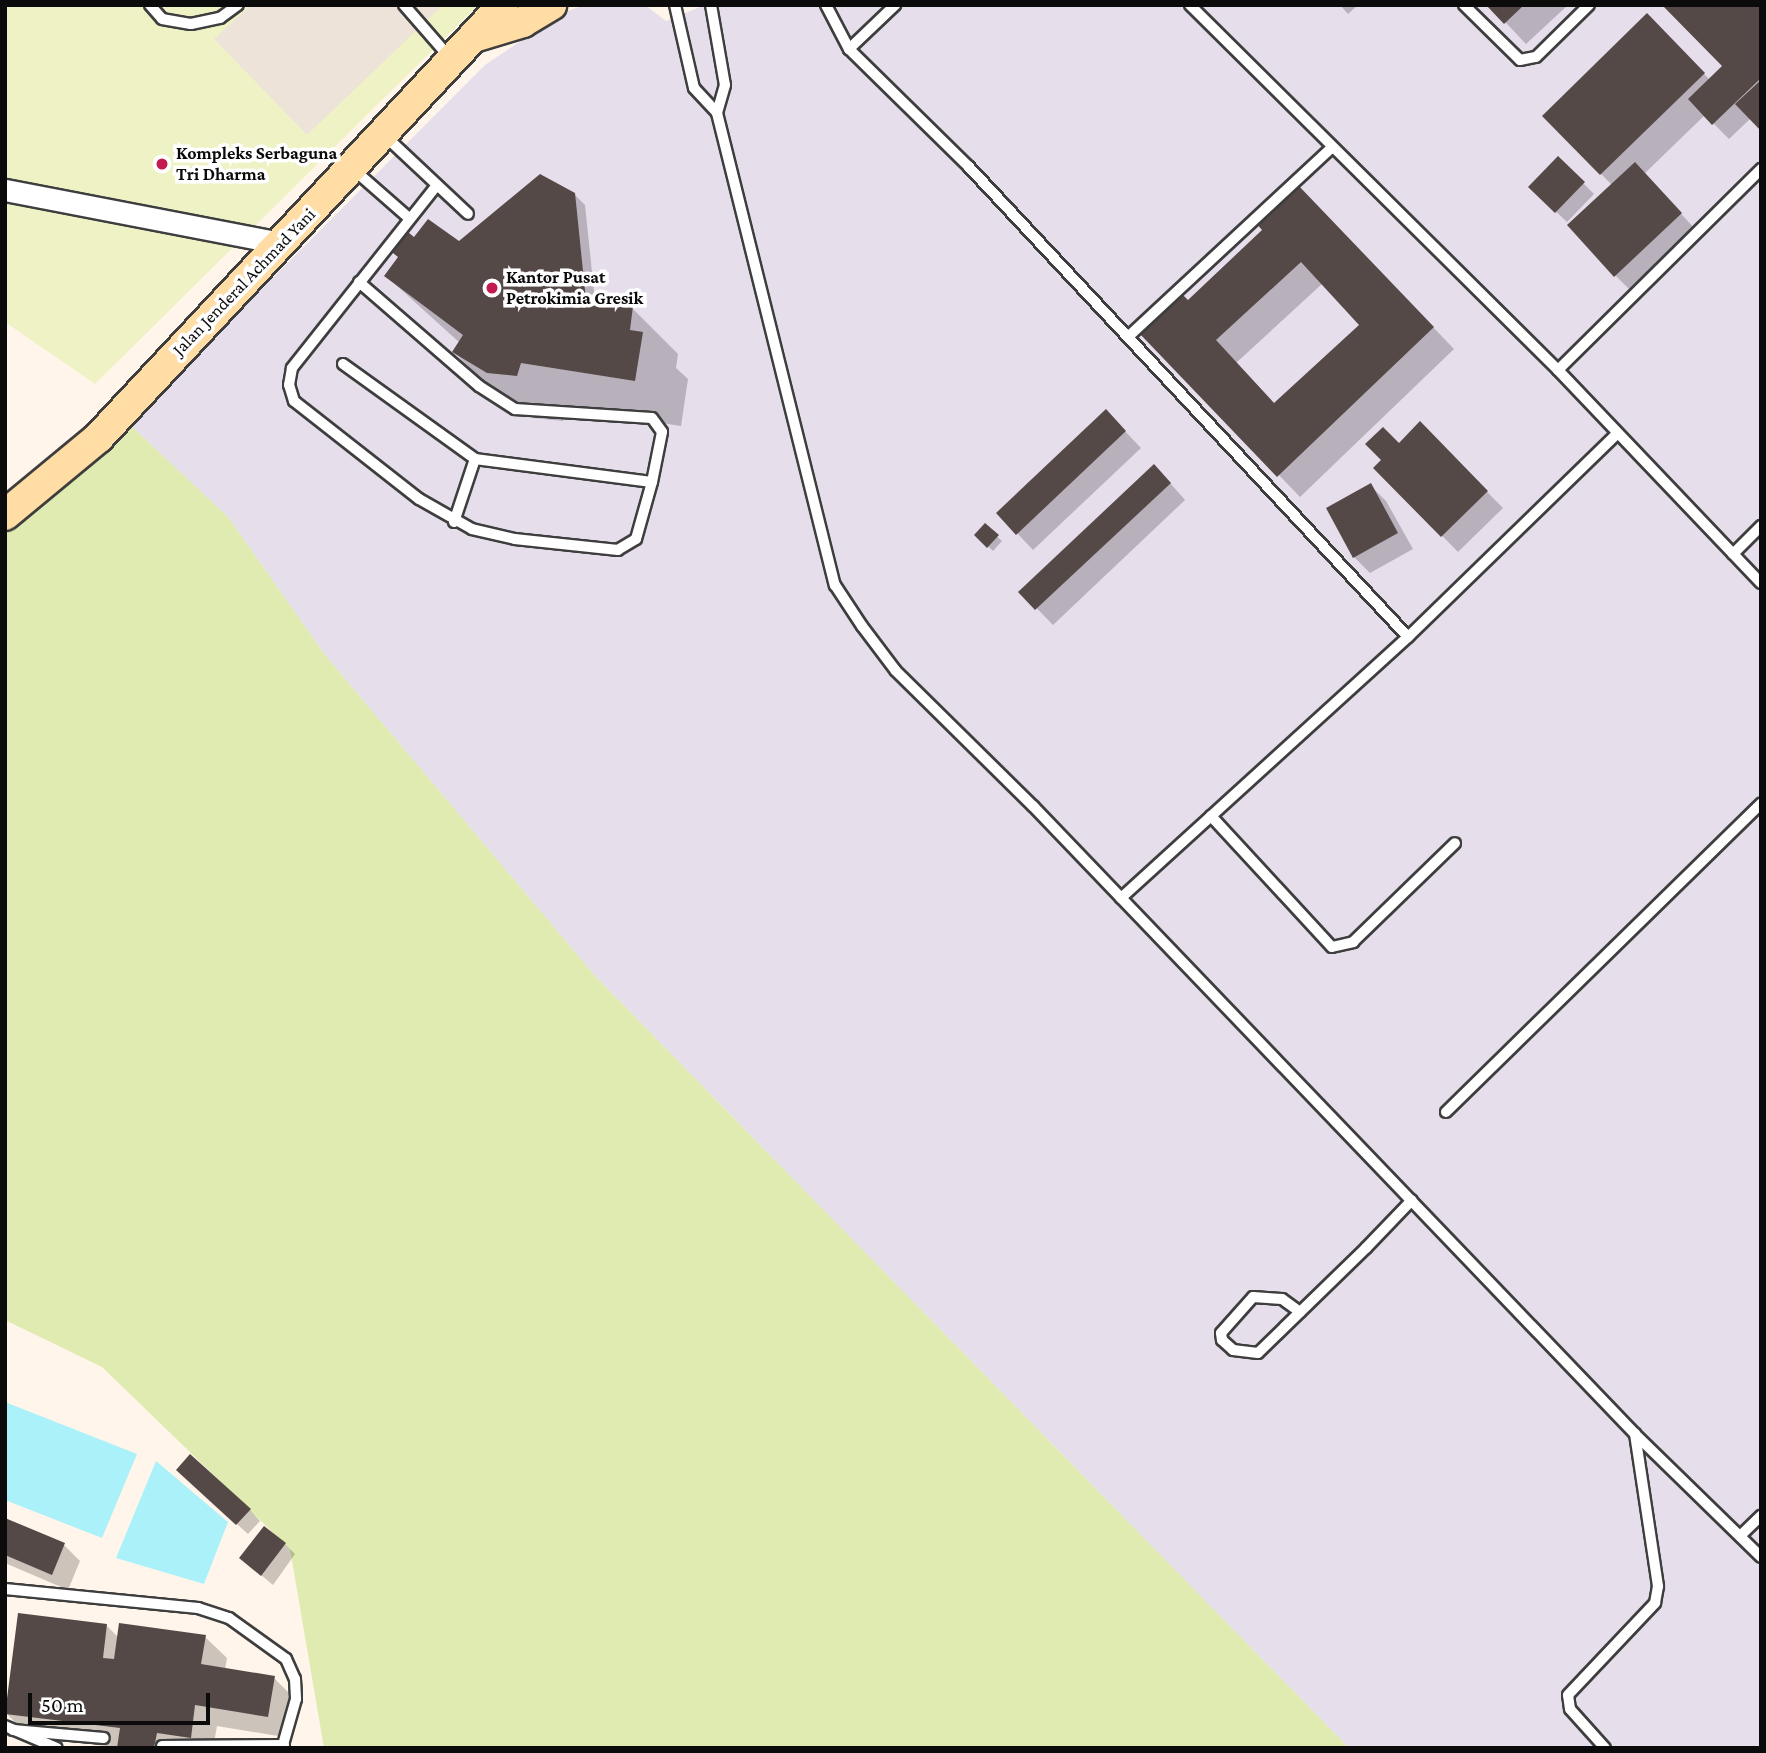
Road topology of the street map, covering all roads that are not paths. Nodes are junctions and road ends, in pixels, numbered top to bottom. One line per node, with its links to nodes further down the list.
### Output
1 (150, 5): 2 (lane)
2 (238, 5)
3 (404, 5): 13 (lane)
4 (503, 5): 13 (main road, Jalan Jenderal Achmad Yani)
5 (551, 5): 13 (main road)
6 (675, 5): 15 (lane)
7 (711, 5): 15 (lane)
8 (826, 5): 14 (lane)
9 (895, 5): 14 (lane)
10 (1190, 5): 17 (lane)
11 (1464, 5): 12 (lane)
12 (1589, 5)
13 (461, 49): 16 (main road, Jalan Jenderal Achmad Yani)
14 (849, 49): 26 (lane)
15 (716, 113): 41 (lane)
16 (384, 135): 18 (main road, Jalan Jenderal Achmad Yani); 20 (lane)
17 (1331, 148): 26 (lane); 28 (lane)
18 (352, 168): 23 (lane); 24 (main road, Jalan Jenderal Achmad Yani)
19 (1761, 169): 28 (lane)
20 (437, 185): 22 (lane); 23 (lane)
21 (5, 190): 24 (street)
22 (468, 214)
23 (409, 218): 25 (lane)
24 (281, 243): 32 (main road, Jalan Jenderal Achmad Yani)
25 (359, 282): 31 (lane); 33 (lane)
26 (1129, 336): 37 (lane)
27 (343, 364): 30 (lane)
28 (1558, 370): 29 (lane)
29 (1617, 434): 35 (lane); 37 (lane)
30 (475, 459): 31 (lane); 33 (lane)
31 (652, 482): 33 (lane)
32 (5, 515)
33 (454, 522)
34 (1761, 526): 35 (lane)
35 (1733, 554): 36 (lane)
36 (1761, 583)
37 (1408, 637): 39 (lane)
38 (1761, 804): 42 (lane)
39 (1211, 816): 40 (lane); 41 (lane)
40 (1455, 842)
41 (1121, 898): 43 (lane)
42 (1446, 1112)
43 (1412, 1200): 44 (lane); 45 (lane)
44 (1300, 1312): 44 (lane)
45 (1635, 1433): 47 (lane); 55 (lane)
46 (1761, 1516): 47 (lane)
47 (1740, 1536): 48 (lane)
48 (1761, 1557)
49 (5, 1589): 53 (lane)
50 (9, 1728): 51 (lane); 54 (lane)
51 (104, 1738)
52 (162, 1746): 53 (lane)
53 (283, 1746)
54 (57, 1748)
55 (1605, 1748)

